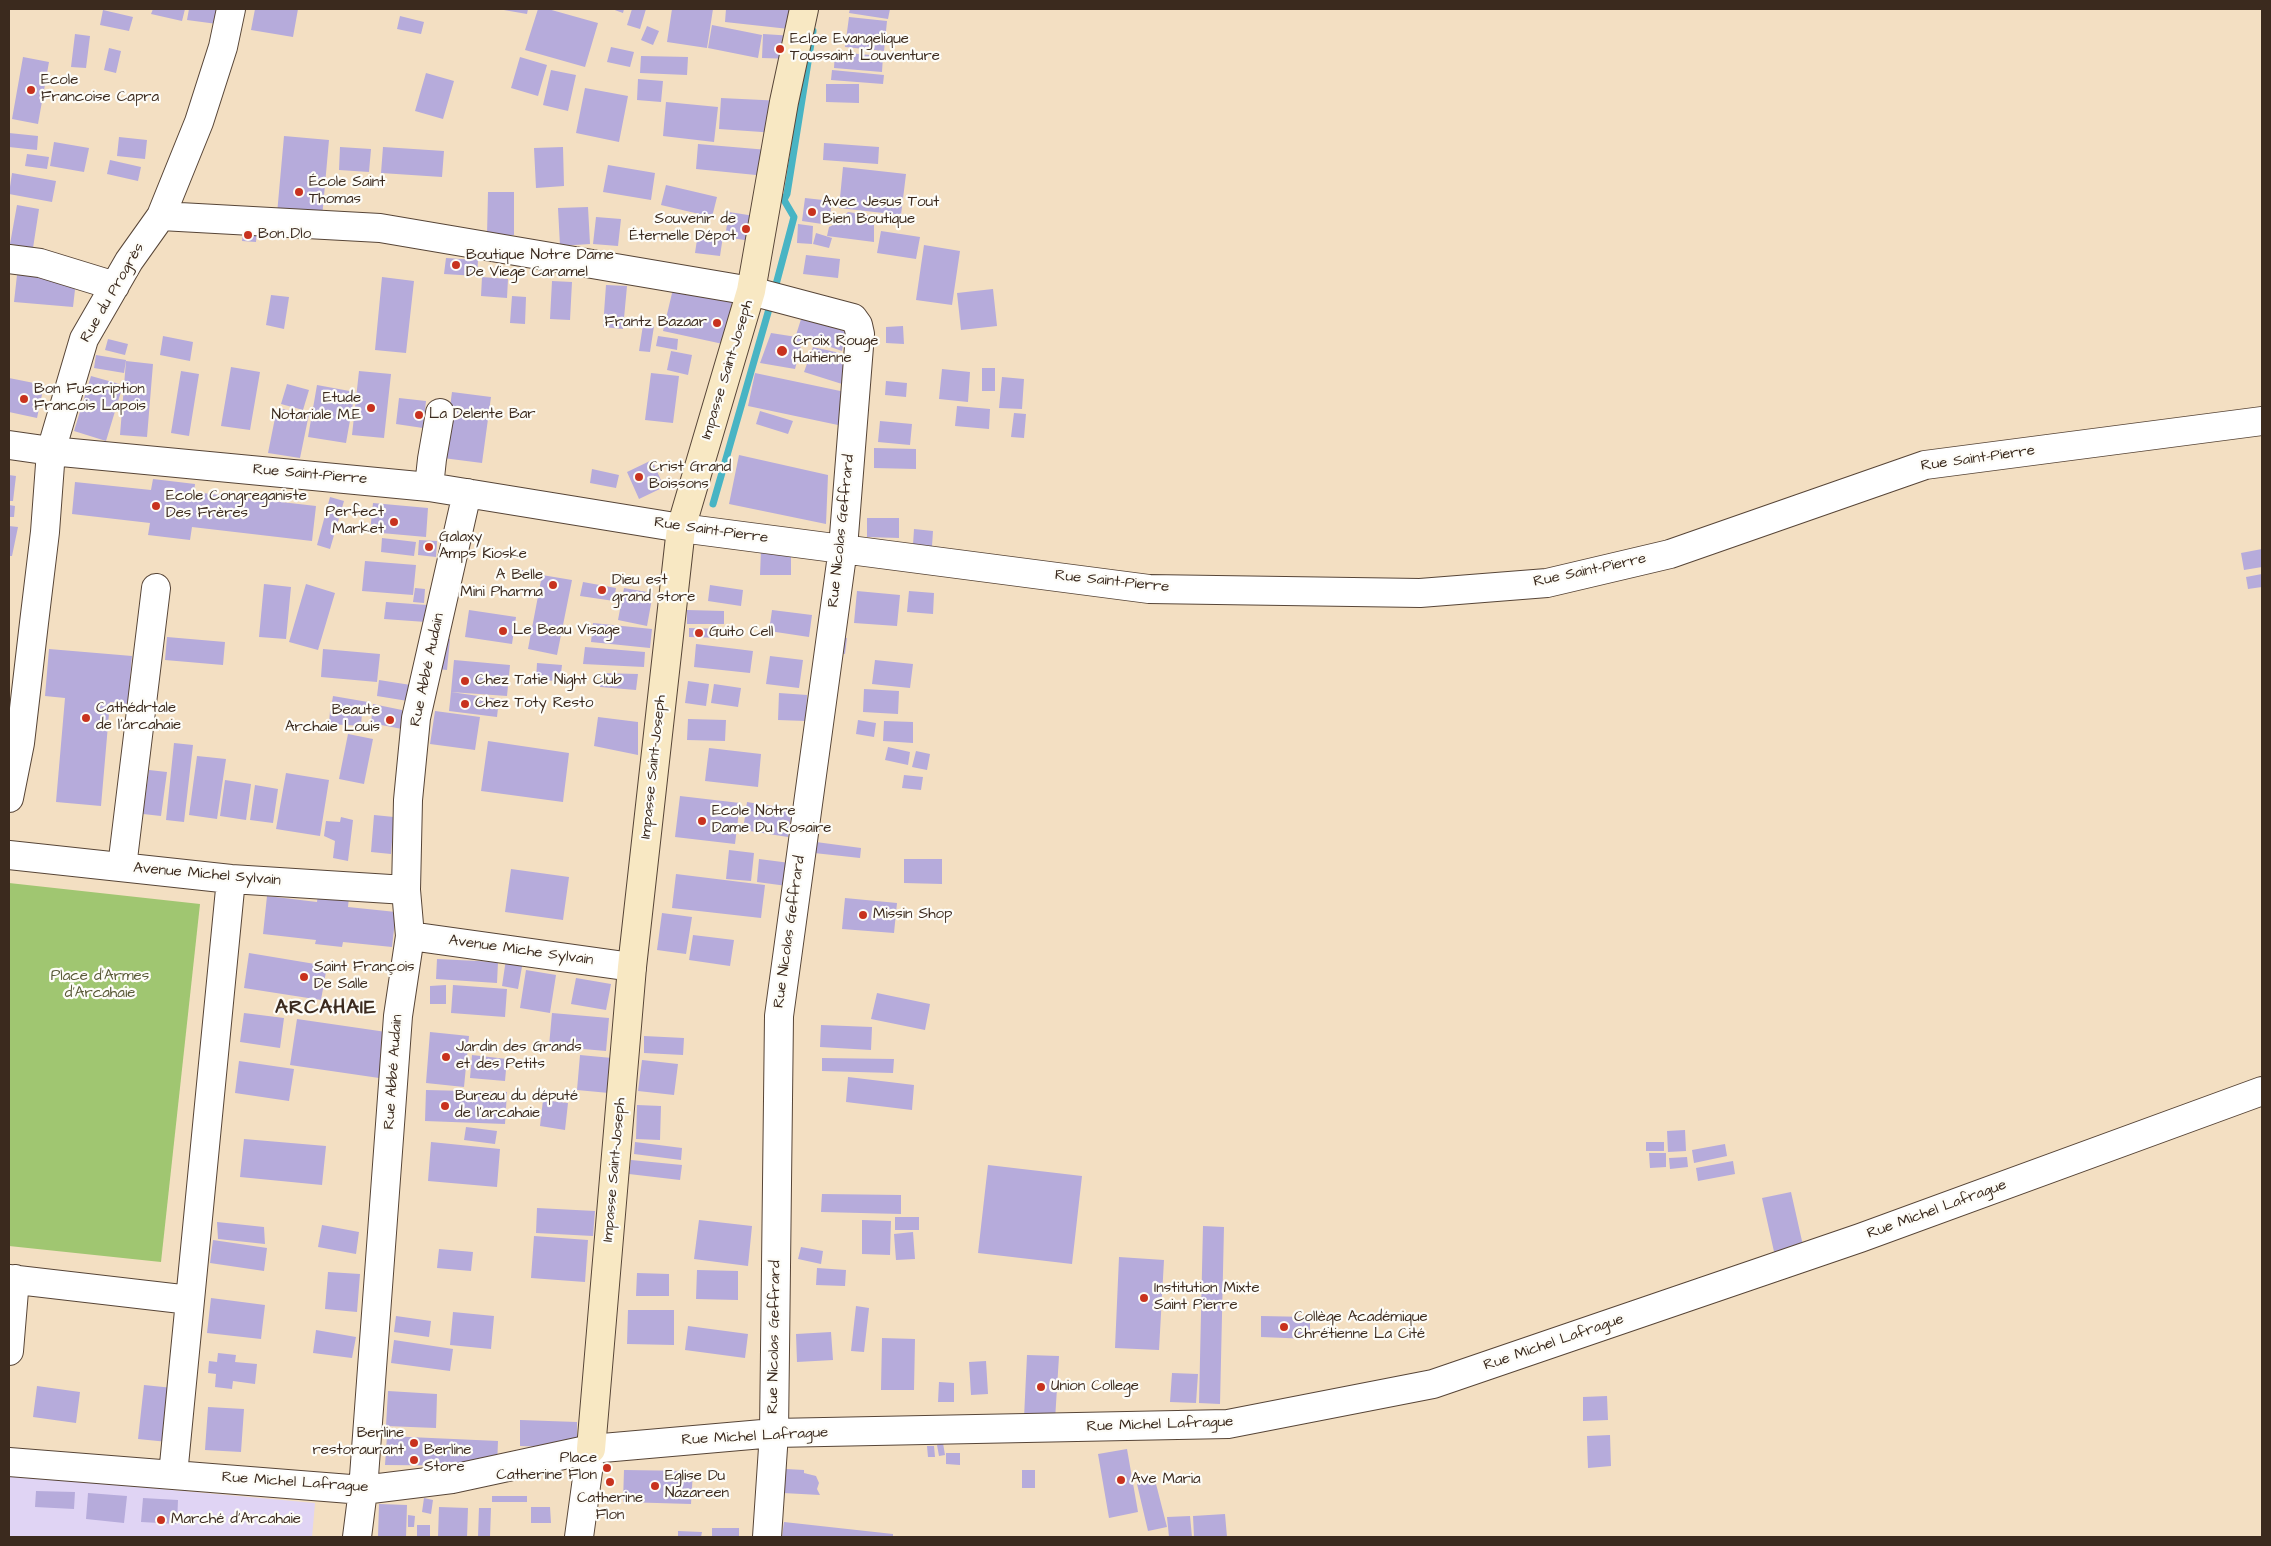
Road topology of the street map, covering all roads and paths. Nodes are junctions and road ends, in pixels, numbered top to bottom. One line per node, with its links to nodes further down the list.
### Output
1 (231, 9): 3 (street, Rue du Progrès)
2 (804, 9): 6 (street, Impasse Saint-Joseph)
3 (161, 216): 5 (street, Rue du Progrès); 6 (street, Rue Nicolas Geffrard)
4 (9, 259): 5 (street)
5 (115, 286): 10 (street, Rue du Progrès)
6 (751, 291): 13 (street, Impasse Saint-Joseph); 14 (street, Rue Nicolas Geffrard)
7 (440, 413): 11 (street)
8 (2262, 421): 14 (street, Rue Saint-Pierre)
9 (9, 445): 10 (street, Rue Saint-Pierre)
10 (52, 451): 11 (street, Rue Saint-Pierre); 16 (street, Rue du Progrès)
11 (429, 487): 12 (street, Rue Saint-Pierre)
12 (467, 493): 13 (street, Rue Saint-Pierre); 20 (street, Rue Abbé Audain)
13 (681, 528): 14 (street, Rue Saint-Pierre); 22 (street, Impasse Saint-Joseph)
14 (843, 548): 27 (street, Rue Nicolas Geffrard)
15 (156, 588): 18 (street)
16 (9, 798)
17 (9, 855): 18 (street, Avenue Michel Sylvain)
18 (122, 868): 19 (street, Avenue Michel Sylvain)
19 (230, 879): 20 (street, Avenue Michel Sylvain); 25 (street)
20 (406, 890): 21 (street, Rue Abbé Audain)
21 (410, 936): 22 (street, Avenue Miche Sylvain); 31 (street, Rue Abbé Audain)
22 (632, 967): 28 (street, Impasse Saint-Joseph)
23 (2262, 1091): 27 (street, Rue Michel Lafrague)
24 (12, 1279): 25 (street); 26 (street)
25 (190, 1300): 30 (street)
26 (9, 1351)
27 (774, 1433): 28 (street, Rue Michel Lafrague); 34 (street, Rue Nicolas Geffrard)
28 (591, 1449): 31 (street, Rue Michel Lafrague); 33 (street, Impasse Saint-Joseph)
29 (9, 1462): 30 (street, Rue Michel Lafrague)
30 (173, 1475): 31 (street, Rue Michel Lafrague)
31 (363, 1490): 32 (street, Rue Abbé Audain)
32 (357, 1537)
33 (579, 1537)
34 (767, 1537)

